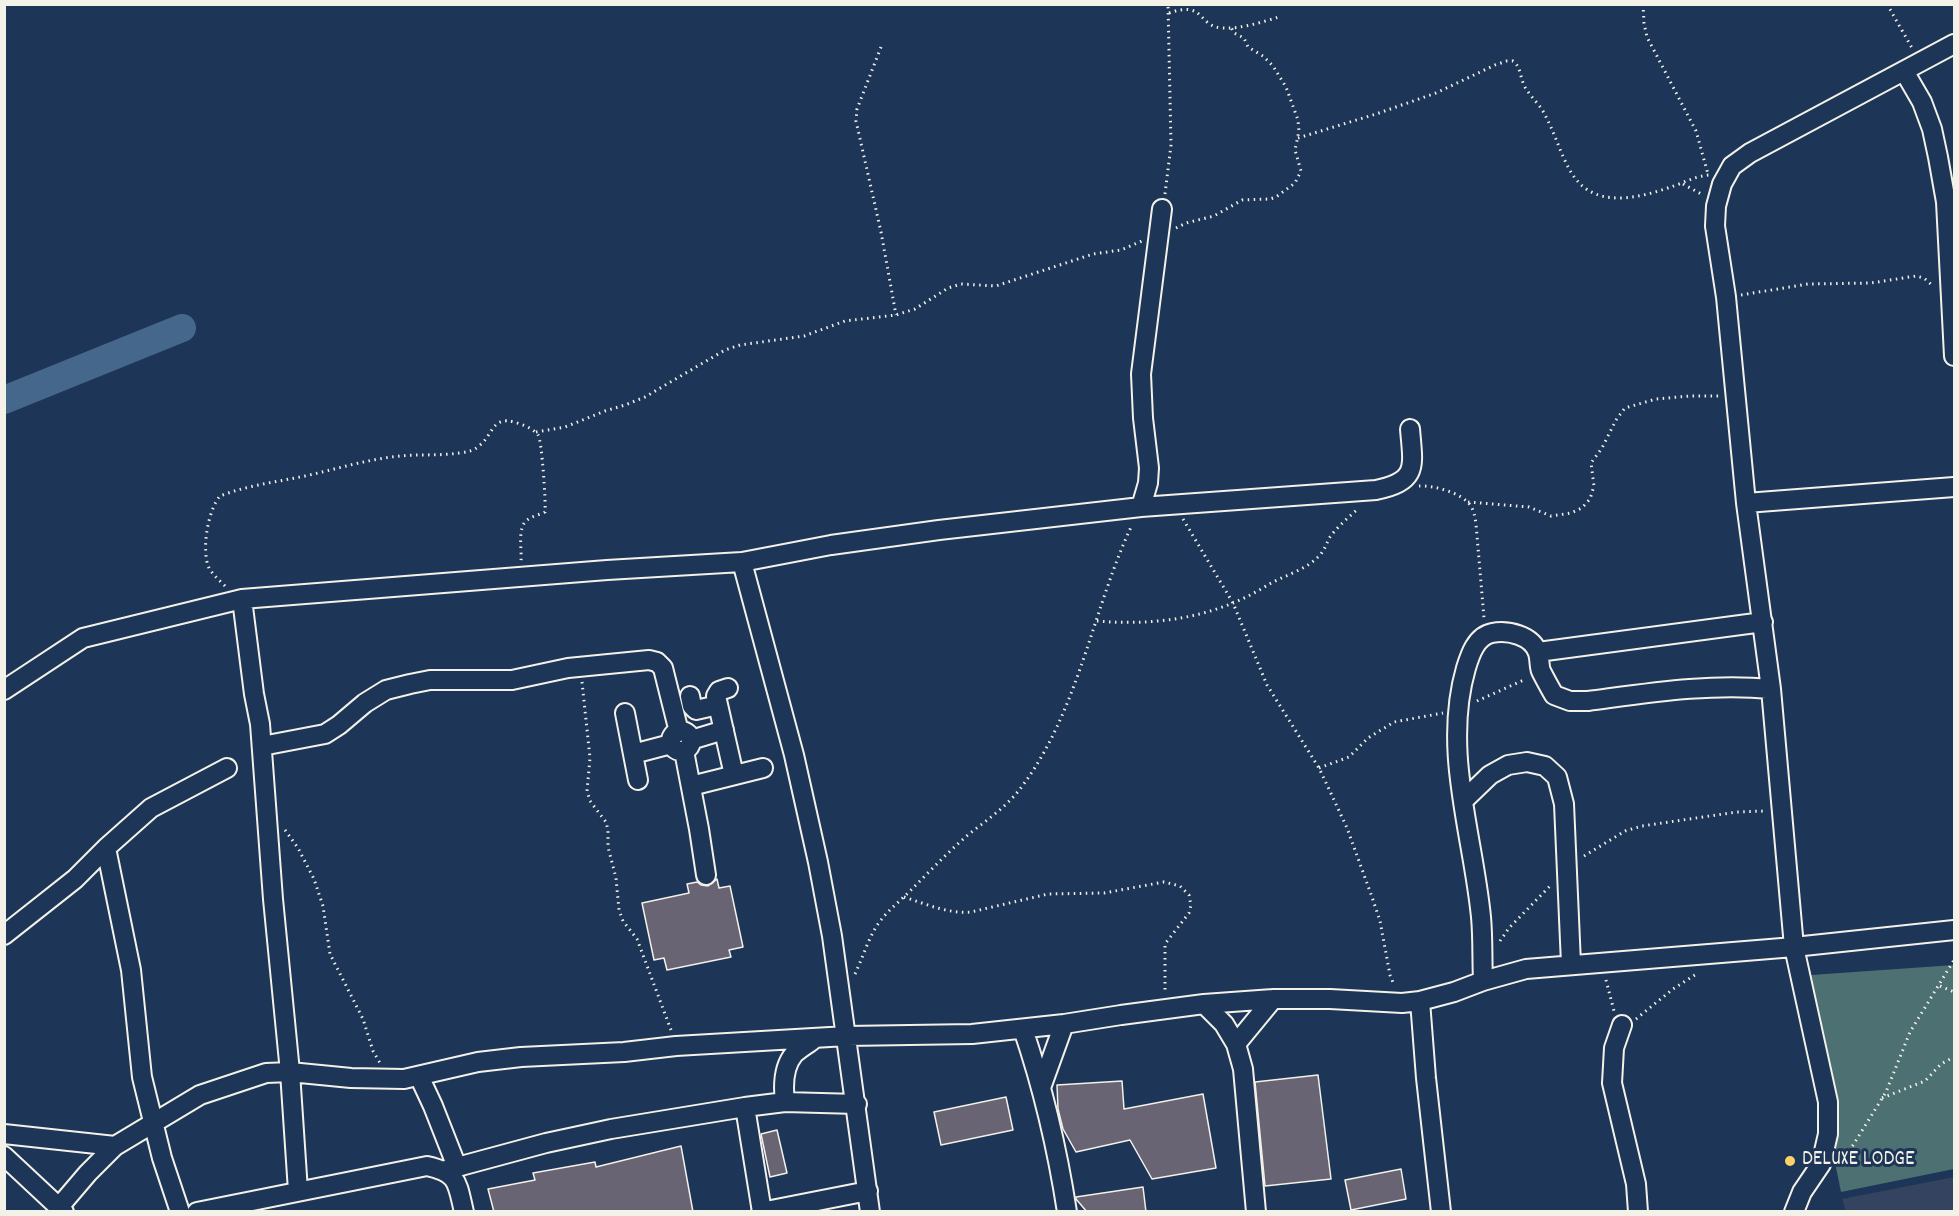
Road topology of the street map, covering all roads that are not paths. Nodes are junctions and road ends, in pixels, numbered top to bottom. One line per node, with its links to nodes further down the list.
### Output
1 (1954, 44): 2 (street)
2 (1904, 71): 4 (street); 8 (street)
3 (1162, 210): 9 (street)
4 (1952, 264): 5 (street)
5 (1954, 356)
6 (1410, 429): 9 (street)
7 (1954, 487): 8 (street)
8 (1746, 503): 12 (street)
9 (1141, 507): 10 (street)
10 (742, 561): 11 (street); 43 (street)
11 (242, 599): 16 (street); 22 (street)
12 (1763, 622): 13 (street); 15 (street)
13 (1538, 652): 15 (street); 29 (street)
14 (728, 688): 18 (street)
15 (1770, 689): 34 (street)
16 (4, 690)
17 (690, 696): 18 (street)
18 (718, 705): 20 (street)
19 (625, 713): 23 (street)
20 (724, 730): 21 (street); 26 (street)
21 (681, 742): 22 (street); 23 (street); 28 (street)
22 (262, 746): 46 (street)
23 (633, 754): 27 (street)
24 (227, 768): 30 (street)
25 (763, 768): 26 (street)
26 (734, 775): 28 (street)
27 (638, 780)
28 (692, 786): 31 (street)
29 (1464, 800): 35 (street); 36 (street)
30 (106, 848): 33 (street); 52 (street)
31 (706, 875)
32 (1954, 930): 34 (street)
33 (4, 935)
34 (1794, 947): 35 (street); 70 (street)
35 (1571, 964): 36 (street)
36 (1483, 981): 38 (street)
37 (1273, 999): 38 (street); 39 (street); 45 (street)
38 (1411, 1002): 68 (street)
39 (1204, 1004): 40 (street); 45 (street)
40 (1064, 1024): 42 (street); 48 (street)
41 (1622, 1025): 69 (street)
42 (1023, 1029): 43 (street); 48 (street)
43 (847, 1036): 44 (street); 50 (street)
44 (814, 1039): 47 (street); 49 (street)
45 (1236, 1044): 67 (street)
46 (290, 1072): 47 (street); 52 (street); 57 (street)
47 (412, 1077): 56 (street)
48 (1042, 1085): 66 (street)
49 (785, 1102): 50 (street); 51 (street)
50 (857, 1104): 58 (street)
51 (745, 1107): 56 (street); 61 (street)
52 (152, 1123): 54 (street); 62 (street)
53 (4, 1134): 54 (street)
54 (115, 1146): 60 (street)
55 (4, 1156): 60 (street)
56 (451, 1169): 57 (street); 64 (street)
57 (298, 1191): 59 (street)
58 (868, 1191): 61 (street); 65 (street)
59 (268, 1205): 63 (street)
60 (62, 1209)
61 (761, 1211)
62 (180, 1212)
63 (197, 1212)
64 (464, 1212)
65 (870, 1212)
66 (1067, 1212)
67 (1256, 1212)
68 (1442, 1212)
69 (1638, 1212)
70 (1794, 1212)

